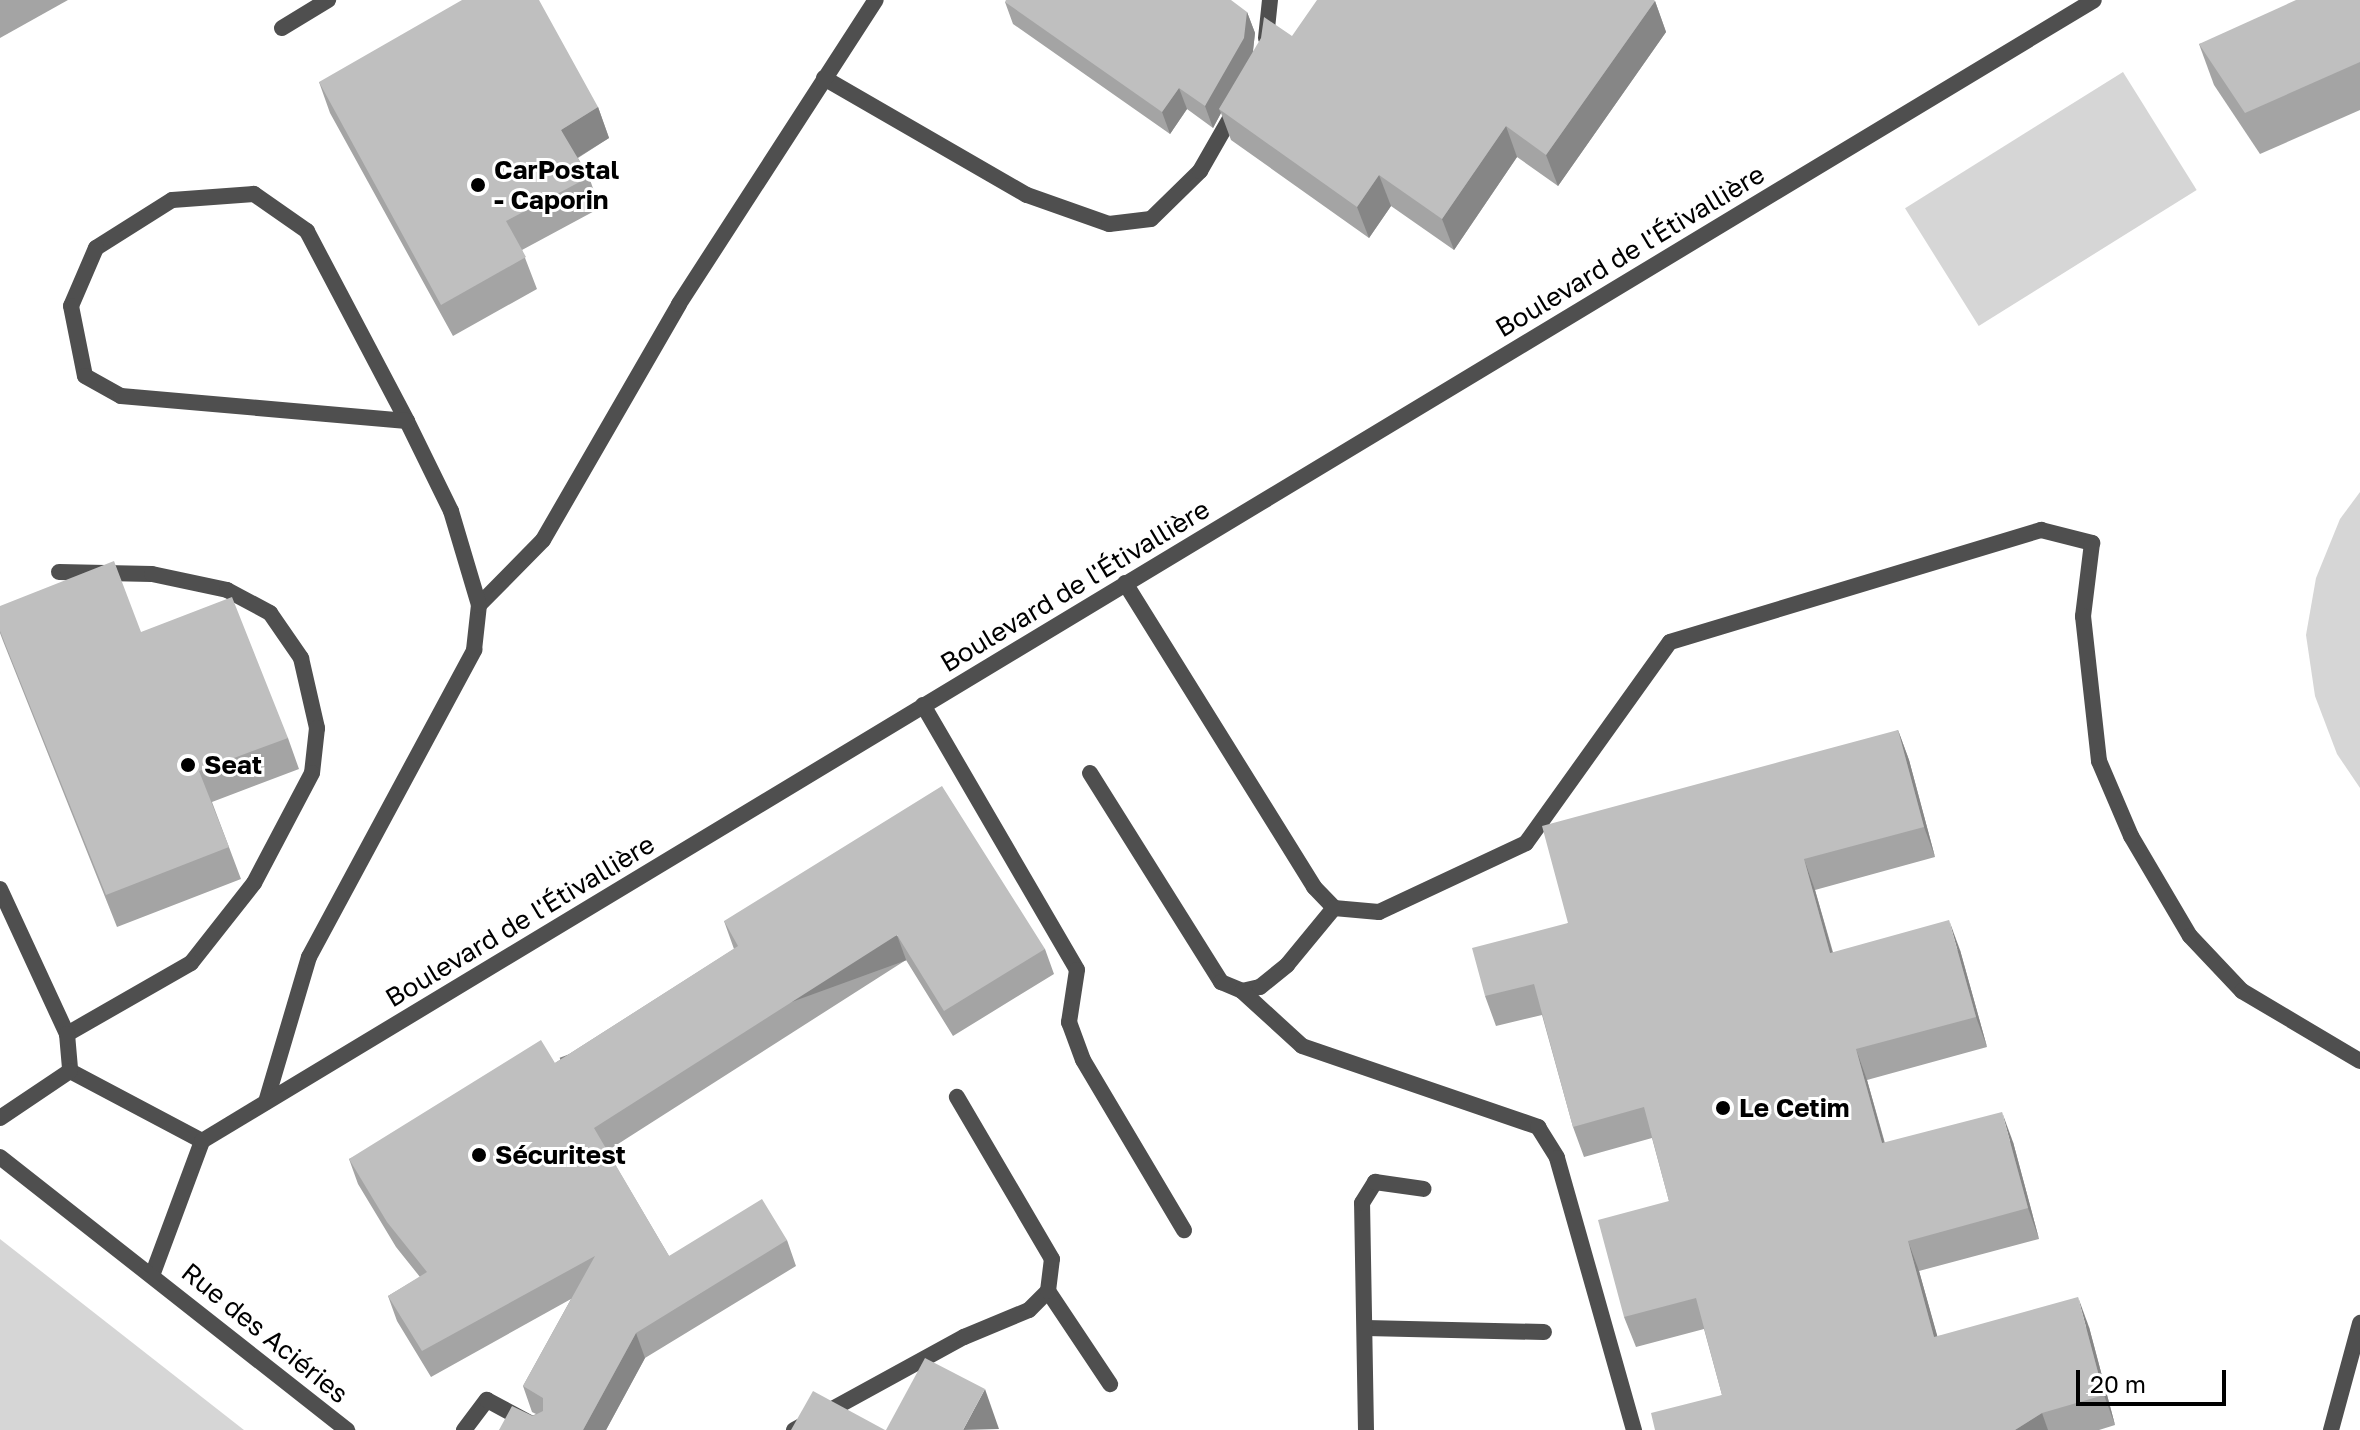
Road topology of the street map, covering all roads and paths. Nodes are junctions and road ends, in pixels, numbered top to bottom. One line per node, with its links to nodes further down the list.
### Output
1 (328, 0): 5 (street)
2 (876, 0): 7 (street)
3 (1270, 0): 6 (street)
4 (2094, 0): 11 (street, Boulevard de l'Étivallière)
5 (282, 28)
6 (1263, 63)
7 (824, 78): 8 (street); 12 (street)
8 (1247, 90)
9 (407, 421): 9 (street); 12 (street)
10 (59, 572): 18 (street)
11 (1125, 583): 13 (street, Boulevard de l'Étivallière); 16 (street)
12 (479, 605): 22 (street)
13 (923, 705): 22 (street, Boulevard de l'Étivallière); 27 (street)
14 (1090, 773): 17 (street)
15 (0, 889): 18 (street)
16 (1334, 908): 17 (street); 19 (street)
17 (1242, 991): 39 (street)
18 (67, 1034): 20 (street)
19 (2360, 1061)
20 (70, 1071): 23 (street); 24 (street)
21 (957, 1097): 29 (street)
22 (266, 1102): 24 (street, Boulevard de l'Étivallière)
23 (0, 1118)
24 (202, 1141): 28 (street)
25 (0, 1157): 28 (street, Rue des Aciéries)
26 (1424, 1189): 31 (street)
27 (1184, 1230)
28 (153, 1273): 34 (street, Rue des Aciéries)
29 (1048, 1291): 33 (street); 37 (street)
30 (2360, 1323): 40 (street)
31 (1366, 1328): 32 (street); 38 (street)
32 (1544, 1332)
33 (1110, 1384)
34 (347, 1430)
35 (464, 1430): 36 (street)
36 (543, 1430)
37 (794, 1430)
38 (1366, 1430)
39 (1634, 1430)
40 (2331, 1430)

